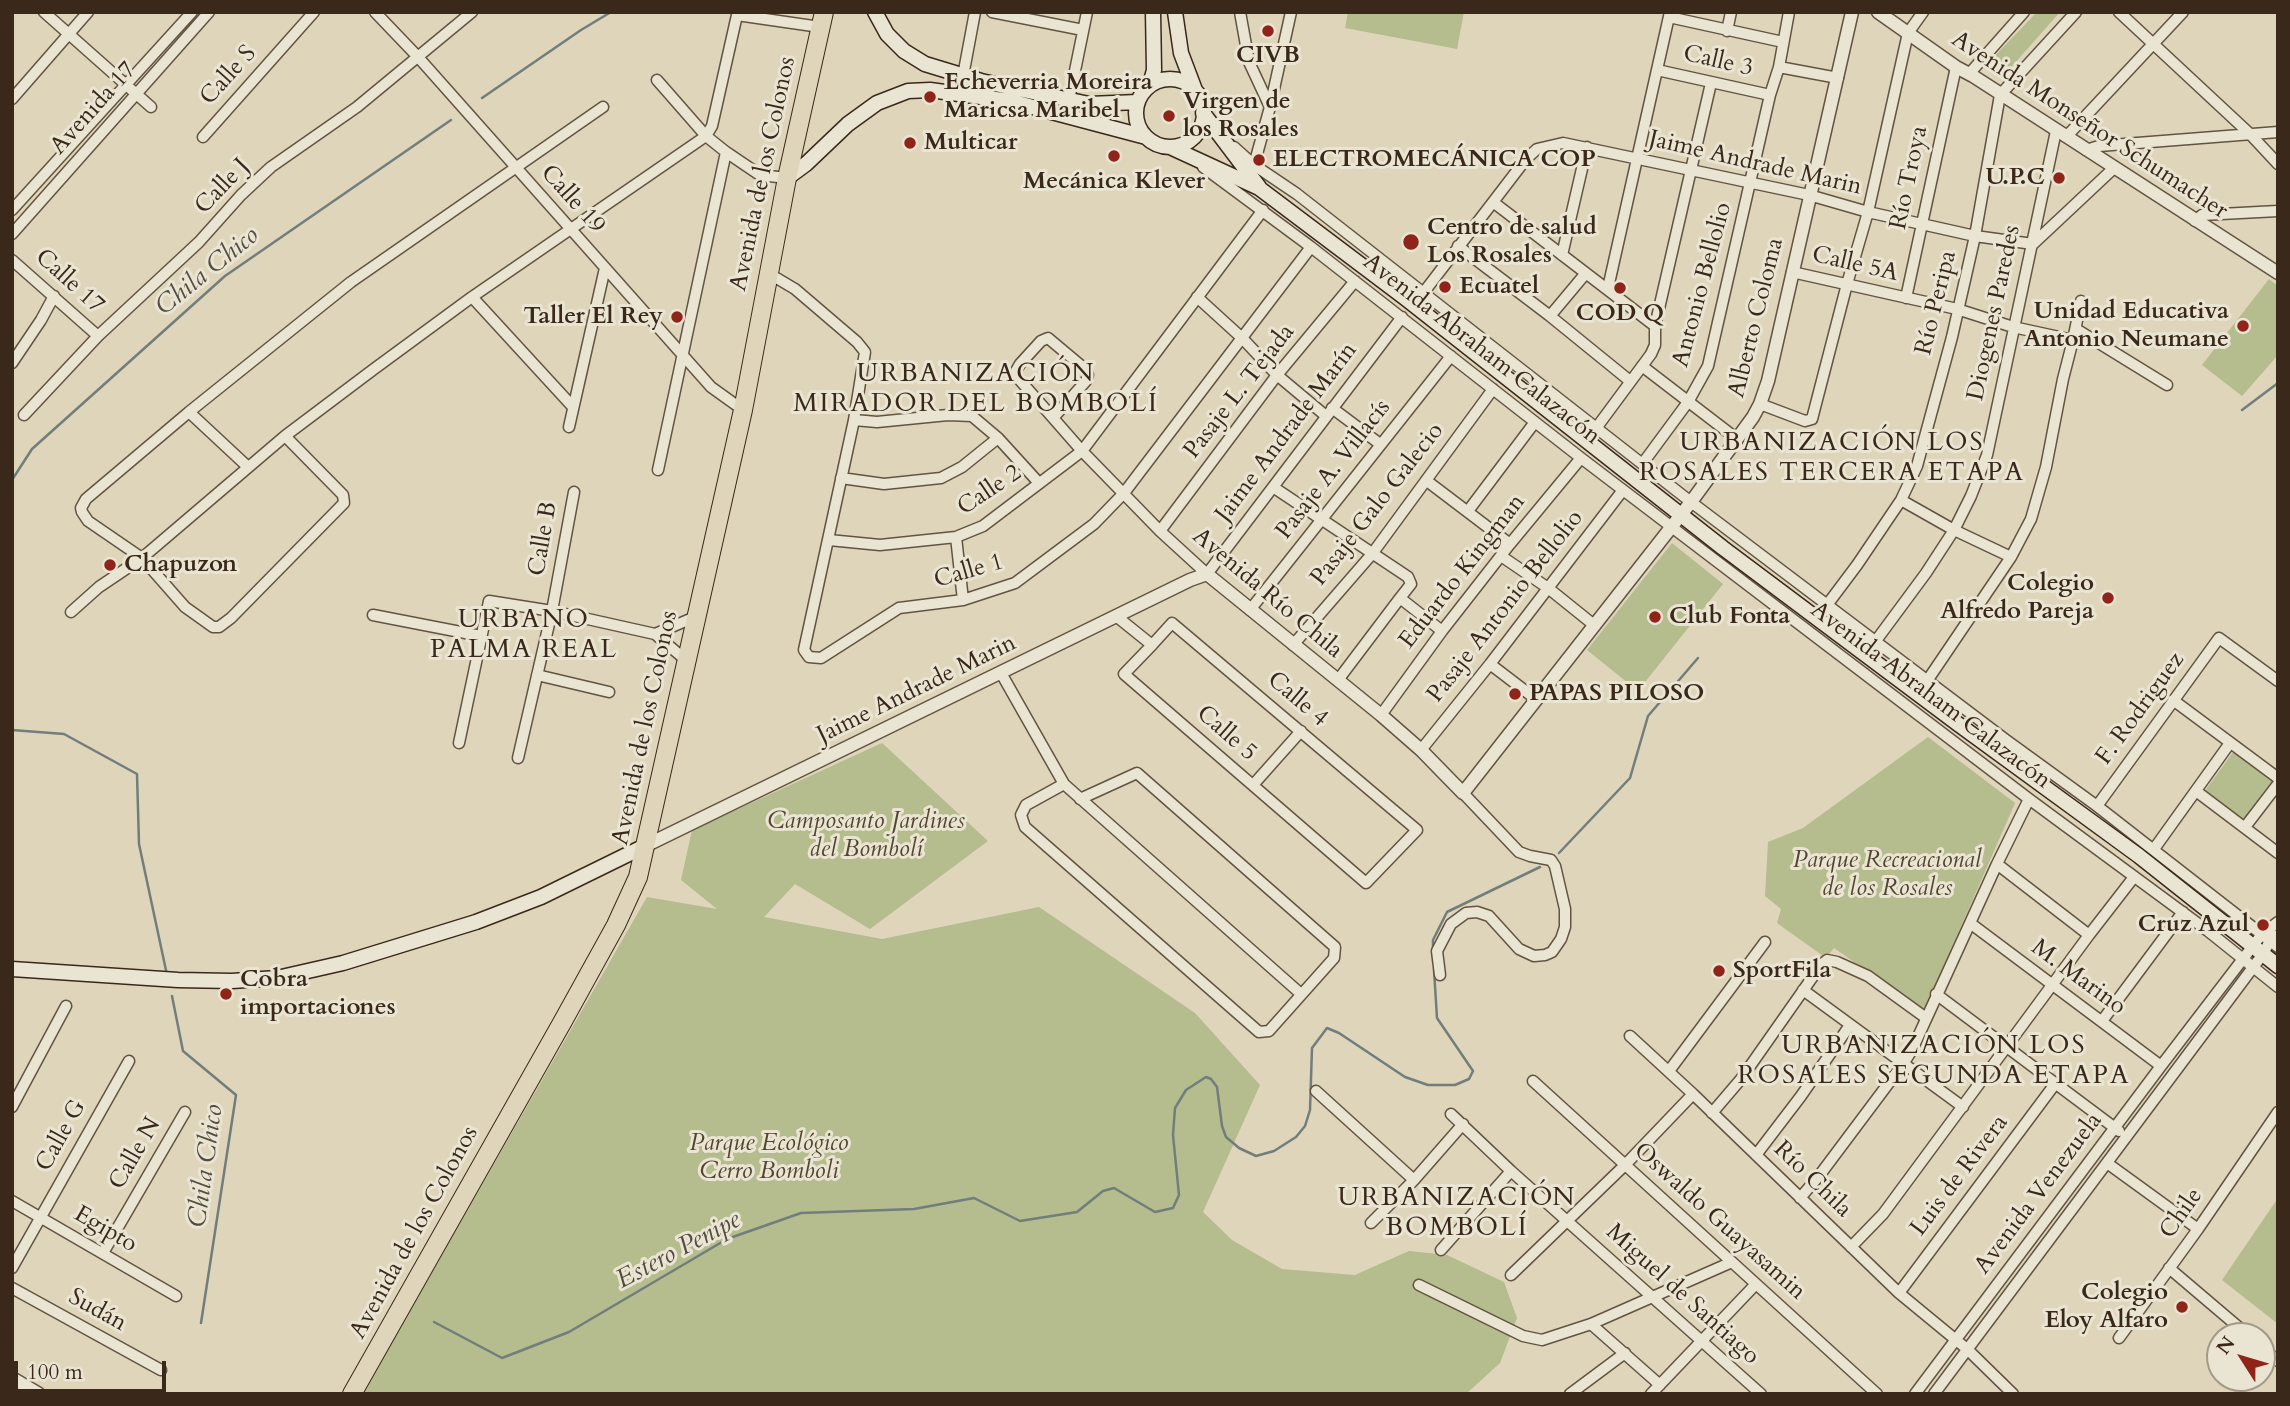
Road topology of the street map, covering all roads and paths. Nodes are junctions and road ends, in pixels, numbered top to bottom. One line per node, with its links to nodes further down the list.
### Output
1 (44, 12): 31 (street)
2 (88, 12): 31 (street)
3 (192, 12): 43 (street, Avenida 17)
4 (209, 12): 46 (street, Avenida 17)
5 (314, 12): 61 (street, Calle S)
6 (375, 12): 34 (street, Calle 19)
7 (472, 12): 34 (street, Calle J)
8 (875, 12): 39 (main road)
9 (975, 12): 39 (street)
10 (992, 12): 26 (street)
11 (1087, 12): 28 (street)
12 (1153, 12): 44 (main road)
13 (1175, 12): 45 (main road)
14 (1240, 12): 54 (street)
15 (1291, 12): 54 (street)
16 (1731, 12): 29 (street)
17 (1789, 12): 32 (street, Antonio Bellolio)
18 (1852, 12): 40 (street, Alberto Coloma)
19 (1878, 12): 30 (street, Avenida Monseñor Schumacher)
20 (1923, 12): 30 (street)
21 (2024, 12): 38 (street)
22 (2076, 12): 48 (street)
23 (2119, 12): 33 (street)
24 (2183, 12): 33 (street)
25 (1670, 15): 29 (street); 37 (street)
26 (1029, 16): 28 (street)
27 (822, 20): 60 (street); 74 (highway, Avenida de los Colonos)
28 (1083, 30): 50 (street)
29 (1727, 31): 32 (street)
30 (1909, 33): 36 (street, Avenida Monseñor Schumacher); 82 (street)
31 (69, 34): 43 (street); 49 (street)
32 (1783, 42): 35 (street, Antonio Bellolio)
33 (2152, 44): 58 (street); 59 (street)
34 (418, 57): 72 (street, Calle 19); 113 (street, Calle J)
35 (1779, 67): 40 (street); 47 (street, Antonio Bellolio)
36 (1956, 67): 38 (street, Avenida Monseñor Schumacher); 84 (street, Río Troya)
37 (1657, 70): 42 (street, Calle 3); 68 (street)
38 (1969, 74): 48 (street, Avenida Monseñor Schumacher)
39 (963, 76): 50 (main road)
40 (1838, 78): 77 (street, Alberto Coloma)
41 (657, 80): 60 (street)
42 (1712, 83): 47 (street, Calle 3); 73 (street)
43 (126, 85): 46 (street); 79 (street, Avenida 17)
44 (1150, 85): 45 (main road); 51 (main road)
45 (1195, 90): 55 (main road)
46 (135, 93): 52 (street); 86 (street, Avenida 17)
47 (1770, 95): 75 (street, Antonio Bellolio)
48 (2000, 95): 58 (street, Avenida Monseñor Schumacher); 87 (street, Río Peripa)
49 (12, 99)
50 (1069, 100): 51 (main road)
51 (1138, 102): 62 (main road)
52 (151, 107)
53 (603, 107): 72 (street)
54 (1270, 107): 70 (street)
55 (1203, 113): 57 (main road, Avenida Abraham Calazacón); 63 (main road)
56 (2278, 132): 59 (street)
57 (1219, 133): 70 (street, Avenida Abraham Calazacón); 76 (main road, Avenida Abraham Calazacón)
58 (2061, 134): 65 (street, Avenida Monseñor Schumacher); 88 (street, Diogenes Paredes)
59 (2250, 134): 65 (street); 69 (street)
60 (706, 136): 66 (street); 85 (street)
61 (203, 137)
62 (1146, 137): 63 (main road); 74 (main road)
63 (1170, 147): 67 (main road, Avenida Abraham Calazacón)
64 (1587, 147): 68 (street, Jaime Andrade Marin); 78 (street, Jaime Andrade Marin); 91 (street)
65 (2085, 150): 71 (street, Avenida Monseñor Schumacher)
66 (726, 152): 74 (street); 115 (street)
67 (1190, 157): 76 (main road, Avenida Abraham Calazacón); 80 (street, Avenida Abraham Calazacón)
68 (1637, 158): 73 (street, Jaime Andrade Marin); 100 (street)
69 (2278, 164)
70 (1254, 165): 101 (street, Avenida Abraham Calazacón)
71 (2114, 168): 83 (street, Avenida Monseñor Schumacher); 88 (street)
72 (516, 169): 85 (street, Calle 19); 127 (street)
73 (1692, 169): 75 (street, Jaime Andrade Marin); 110 (street)
74 (787, 178): 95 (highway, Avenida de los Colonos)
75 (1751, 184): 77 (street, Jaime Andrade Marin); 123 (street, Antonio Bellolio)
76 (1259, 188): 155 (main road, Avenida Abraham Calazacón)
77 (1809, 195): 82 (street, Jaime Andrade Marin); 94 (street, Alberto Coloma)
78 (1493, 202): 89 (street, Jaime Andrade Marin); 91 (street)
79 (12, 210)
80 (1263, 210): 90 (street, Avenida Abraham Calazacón); 104 (street, Calle 2)
81 (2278, 211): 83 (street)
82 (1868, 212): 84 (street, Jaime Andrade Marin); 99 (street)
83 (2195, 221): 97 (street, Avenida Monseñor Schumacher)
84 (1922, 224): 87 (street, Jaime Andrade Marin); 105 (street, Río Troya)
85 (571, 230): 93 (street, Calle 19); 103 (street)
86 (12, 234)
87 (1975, 236): 88 (street, Jaime Andrade Marin); 107 (street, Río Peripa)
88 (2033, 244): 111 (street, Diogenes Paredes)
89 (1458, 246): 101 (street, Jaime Andrade Marin); 108 (street)
90 (1311, 247): 98 (street, Avenida Abraham Calazacón); 114 (street, Calle 1)
91 (1562, 254): 96 (street)
92 (12, 260): 102 (street, Calle 17)
93 (605, 268): 115 (street, Calle 19); 125 (street)
94 (1791, 272): 99 (street, Calle 5A); 124 (street, Alberto Coloma)
95 (768, 273): 126 (highway, Avenida de los Colonos); 131 (street)
96 (1586, 273): 100 (street); 108 (street)
97 (2278, 273)
98 (1355, 281): 109 (street, Avenida Abraham Calazacón); 119 (street, Pasaje L. Tejada)
99 (1847, 284): 105 (street, Calle 5A); 124 (street)
100 (1608, 288): 110 (street)
101 (1424, 292): 134 (street, Avenida Abraham Calazacón)
102 (54, 296): 113 (street, Calle 17); 117 (street)
103 (472, 297): 125 (street); 135 (street)
104 (1197, 298): 114 (street); 139 (street, Calle 2)
105 (1906, 298): 107 (street, Calle 5A)
106 (2081, 301): 112 (street)
107 (1957, 309): 111 (street, Calle 5A); 151 (street, Río Peripa)
108 (1550, 316): 120 (street)
109 (1402, 317): 116 (street, Avenida Abraham Calazacón); 128 (street, Jaime Andrade Marín)
110 (1656, 326): 118 (street)
111 (2013, 327): 112 (street, Calle 5A); 156 (street, Diogenes Paredes)
112 (2075, 335): 121 (street, Calle 5A); 163 (street)
113 (98, 336): 129 (street, Calle J)
114 (1242, 338): 119 (street); 150 (street, Calle 1)
115 (684, 356): 126 (street, Calle 19); 143 (street)
116 (1451, 356): 122 (street, Avenida Abraham Calazacón); 138 (street, Pasaje A. Villacís)
117 (12, 363)
118 (1642, 366): 120 (street); 123 (street)
119 (1277, 375): 128 (street); 157 (street, Pasaje L. Tejada)
120 (1630, 381): 134 (street)
121 (2167, 385)
122 (1493, 389): 132 (street, Avenida Abraham Calazacón); 145 (street, Pasaje Galo Galecio)
123 (1688, 402): 137 (street); 141 (street, Antonio Bellolio)
124 (1760, 404): 137 (street, Alberto Coloma)
125 (573, 407): 133 (street)
126 (743, 410): 175 (highway, Avenida de los Colonos)
127 (189, 412): 142 (street); 164 (street)
128 (1329, 412): 138 (street); 147 (street, Jaime Andrade Marín)
129 (24, 415)
130 (1054, 417): 130 (street, Avenida Río Chila); 139 (street, Avenida Río Chila)
131 (854, 421): 136 (street); 144 (street)
132 (1535, 422): 140 (street, Avenida Abraham Calazacón); 153 (street)
133 (569, 427)
134 (1597, 428): 141 (street, Avenida Abraham Calazacón)
135 (285, 436): 142 (street); 164 (street)
136 (998, 438): 144 (street); 146 (street)
137 (1737, 439): 152 (street, Alberto Coloma)
138 (1380, 444): 154 (street, Pasaje A. Villacís)
139 (1082, 451): 146 (street, Calle 2); 150 (street, Avenida Río Chila)
140 (1581, 458): 148 (street, Avenida Abraham Calazacón); 160 (street, Eduardo Kingman)
141 (1643, 463): 152 (street, Avenida Abraham Calazacón)
142 (248, 467): 164 (street)
143 (658, 470)
144 (841, 478): 159 (street)
145 (1427, 481): 153 (street); 161 (street, Pasaje Galo Galecio)
146 (1039, 483): 158 (street, Calle 2)
147 (1273, 487): 154 (street); 165 (street, Jaime Andrade Marín)
148 (1623, 489): 155 (street, Avenida Abraham Calazacón); 166 (street, Pasaje Antonio Bellolio)
149 (574, 492): 171 (street, Calle B)
150 (1124, 493): 157 (street, Avenida Río Chila); 168 (street, Calle 1)
151 (1901, 499): 156 (street); 169 (street, Río Peripa)
152 (1691, 502): 155 (street, Alberto Coloma); 169 (street, Avenida Abraham Calazacón)
153 (1468, 511): 160 (street)
154 (1322, 521): 161 (street); 170 (street, Pasaje A. Villacís)
155 (1676, 521): 176 (street, Alberto Coloma); 206 (street, Avenida Abraham Calazacón); 220 (main road, Avenida Abraham Calazacón)
156 (1954, 530): 163 (street); 180 (street, Diogenes Paredes)
157 (1160, 531): 165 (street, Avenida Río Chila)
158 (956, 537): 159 (street, Calle 2); 168 (street)
159 (829, 540): 168 (street, Calle 1)
160 (1510, 544): 162 (street, Eduardo Kingman)
161 (1372, 554): 167 (street); 182 (street, Pasaje Galo Galecio)
162 (1501, 556): 166 (street); 177 (street, Eduardo Kingman)
163 (2011, 557): 188 (street)
164 (142, 558): 172 (street)
165 (1207, 574): 170 (street, Avenida Río Chila); 174 (street, Jaime Andrade Marin)
166 (1548, 588): 176 (street); 184 (street, Pasaje Antonio Bellolio)
167 (1400, 598): 177 (street); 187 (street)
168 (963, 600)
169 (1827, 605): 180 (street, Avenida Abraham Calazacón)
170 (1250, 610): 182 (street, Avenida Río Chila)
171 (552, 611): 178 (street); 179 (street); 186 (street, Calle B)
172 (71, 612)
173 (373, 615): 179 (street)
174 (1116, 616): 181 (street); 185 (street, Jaime Andrade Marin)
175 (695, 617): 178 (street); 183 (highway, Avenida de los Colonos)
176 (1594, 625): 191 (street, Alberto Coloma)
177 (1442, 631): 193 (street, Eduardo Kingman)
178 (655, 634): 183 (street)
179 (481, 636): 195 (street)
180 (1875, 642): 188 (street, Avenida Abraham Calazacón)
181 (1152, 645): 194 (street, Calle 4); 202 (street, Calle 5)
182 (1293, 645): 187 (street, Avenida Río Chila)
183 (687, 661): 209 (highway, Avenida de los Colonos)
184 (1490, 664): 191 (street); 197 (street, Pasaje Antonio Bellolio)
185 (1001, 673): 200 (street); 209 (street, Jaime Andrade Marin)
186 (537, 675): 190 (street); 198 (street, Calle B)
187 (1338, 680): 193 (street, Avenida Río Chila)
188 (1927, 681): 207 (street, Avenida Abraham Calazacón)
189 (2278, 681): 192 (street, F. Rodriguez)
190 (609, 692)
191 (1537, 700): 204 (street, Alberto Coloma)
192 (2173, 700): 196 (street); 207 (street, F. Rodriguez)
193 (1381, 715): 197 (street, Avenida Río Chila)
194 (1301, 731): 202 (street); 214 (street, Calle 4)
195 (459, 743)
196 (2230, 743): 199 (street); 203 (street)
197 (1421, 750): 204 (street, Avenida Río Chila)
198 (518, 758)
199 (2278, 778)
200 (1064, 784): 205 (street); 229 (street)
201 (2278, 784): 208 (street)
202 (1253, 785): 214 (street, Calle 5)
203 (2196, 791): 208 (street); 210 (street)
204 (1463, 793): 225 (street)
205 (1080, 799): 229 (street); 229 (street)
206 (2029, 799): 212 (street); 213 (street, Avenida Abraham Calazacón)
207 (2097, 806): 210 (street, Avenida Abraham Calazacón)
208 (2245, 827): 211 (street)
209 (647, 845): 224 (main road); 289 (highway, Avenida de los Colonos)
210 (2154, 849): 220 (street, Avenida Abraham Calazacón)
211 (2278, 853)
212 (1997, 864): 217 (street); 218 (street)
213 (2134, 877): 215 (street, Avenida Abraham Calazacón); 218 (street)
214 (1366, 883)
215 (2183, 912): 221 (street, Avenida Abraham Calazacón); 233 (street)
216 (2277, 922): 220 (street, Avenida Venezuela)
217 (1970, 923): 226 (street, M. Marino); 230 (street)
218 (2089, 935): 226 (street)
219 (1765, 942): 240 (street)
220 (2265, 945): 221 (street, Avenida Venezuela); 222 (street, Avenida Venezuela); 223 (main road, Avenida Abraham Calazacón)
221 (2243, 959): 222 (street, Avenida Abraham Calazacón); 239 (street, Avenida Venezuela)
222 (2253, 967): 227 (street, Avenida Abraham Calazacón); 253 (street, Avenida Venezuela)
223 (2278, 967)
224 (12, 969)
225 (1440, 975)
226 (2052, 986): 233 (street, M. Marino); 236 (street)
227 (2278, 987)
228 (1803, 990): 232 (street); 234 (street); 249 (street)
229 (1301, 993)
230 (1936, 994): 232 (street); 236 (street)
231 (66, 1006): 245 (street)
232 (1926, 1018): 238 (street)
233 (2102, 1021): 239 (street, M. Marino)
234 (1850, 1025): 238 (street); 254 (street)
235 (1630, 1036): 240 (street, Río Chila)
236 (2007, 1048): 242 (street); 246 (street)
237 (129, 1061): 261 (street, Calle G)
238 (1903, 1064): 246 (street); 259 (street)
239 (2161, 1066): 252 (street, Avenida Venezuela)
240 (1669, 1071): 244 (street, Río Chila)
241 (1533, 1081): 256 (street, Oswaldo Guayasamin)
242 (2055, 1084): 252 (street); 275 (street, Luis de Rivera)
243 (1317, 1091): 258 (street)
244 (1693, 1094): 249 (street, Río Chila); 256 (street)
245 (12, 1107)
246 (1963, 1107): 265 (street)
247 (185, 1112): 267 (street, Calle N)
248 (2278, 1112): 264 (street, Chile)
249 (1712, 1113): 254 (street, Río Chila)
250 (1451, 1114): 251 (street, Miguel de Santiago)
251 (1463, 1124): 257 (street, Miguel de Santiago); 258 (street)
252 (2115, 1128): 253 (street); 282 (street, Avenida Venezuela)
253 (2126, 1136): 255 (street, Avenida Venezuela)
254 (1756, 1155): 259 (street, Río Chila)
255 (2107, 1163): 264 (street); 283 (street, Avenida Venezuela)
256 (1625, 1165): 262 (street); 268 (street, Oswaldo Guayasamin)
257 (1511, 1171): 262 (street, Miguel de Santiago); 266 (street)
258 (1415, 1180): 263 (street)
259 (1800, 1198): 265 (street, Río Chila)
260 (12, 1201): 261 (street, Egipto)
261 (40, 1218): 267 (street, Egipto); 269 (street, Calle G)
262 (1567, 1221): 271 (street); 277 (street, Miguel de Santiago)
263 (1371, 1223)
264 (2198, 1228): 270 (street, Chile)
265 (1851, 1247): 275 (street, Río Chila)
266 (1441, 1250)
267 (103, 1253): 276 (street, Egipto)
268 (1732, 1262): 272 (street, Oswaldo Guayasamin); 277 (street)
269 (12, 1268)
270 (2169, 1268): 278 (street); 280 (street, Chile)
271 (1511, 1275)
272 (1756, 1284): 281 (street); 292 (street, Oswaldo Guayasamin)
273 (1419, 1285): 279 (street)
274 (12, 1288): 285 (street, Sudán)
275 (1899, 1293): 282 (street, Río Chila)
276 (176, 1296)
277 (1653, 1296): 279 (street); 281 (street, Miguel de Santiago)
278 (2233, 1322)
279 (1591, 1324): 284 (street)
280 (2119, 1338)
281 (1702, 1340): 287 (street); 291 (street, Miguel de Santiago)
282 (1955, 1340): 283 (street, Río Chila); 293 (street, Avenida Venezuela)
283 (1967, 1349): 294 (street, Avenida Venezuela); 295 (street)
284 (1625, 1353): 287 (street); 290 (street)
285 (161, 1370)
286 (12, 1378): 288 (street)
287 (1656, 1389)
288 (39, 1394)
289 (352, 1394)
290 (1570, 1394)
291 (1761, 1394)
292 (1877, 1394)
293 (1915, 1394)
294 (1934, 1394)
295 (2013, 1394)

